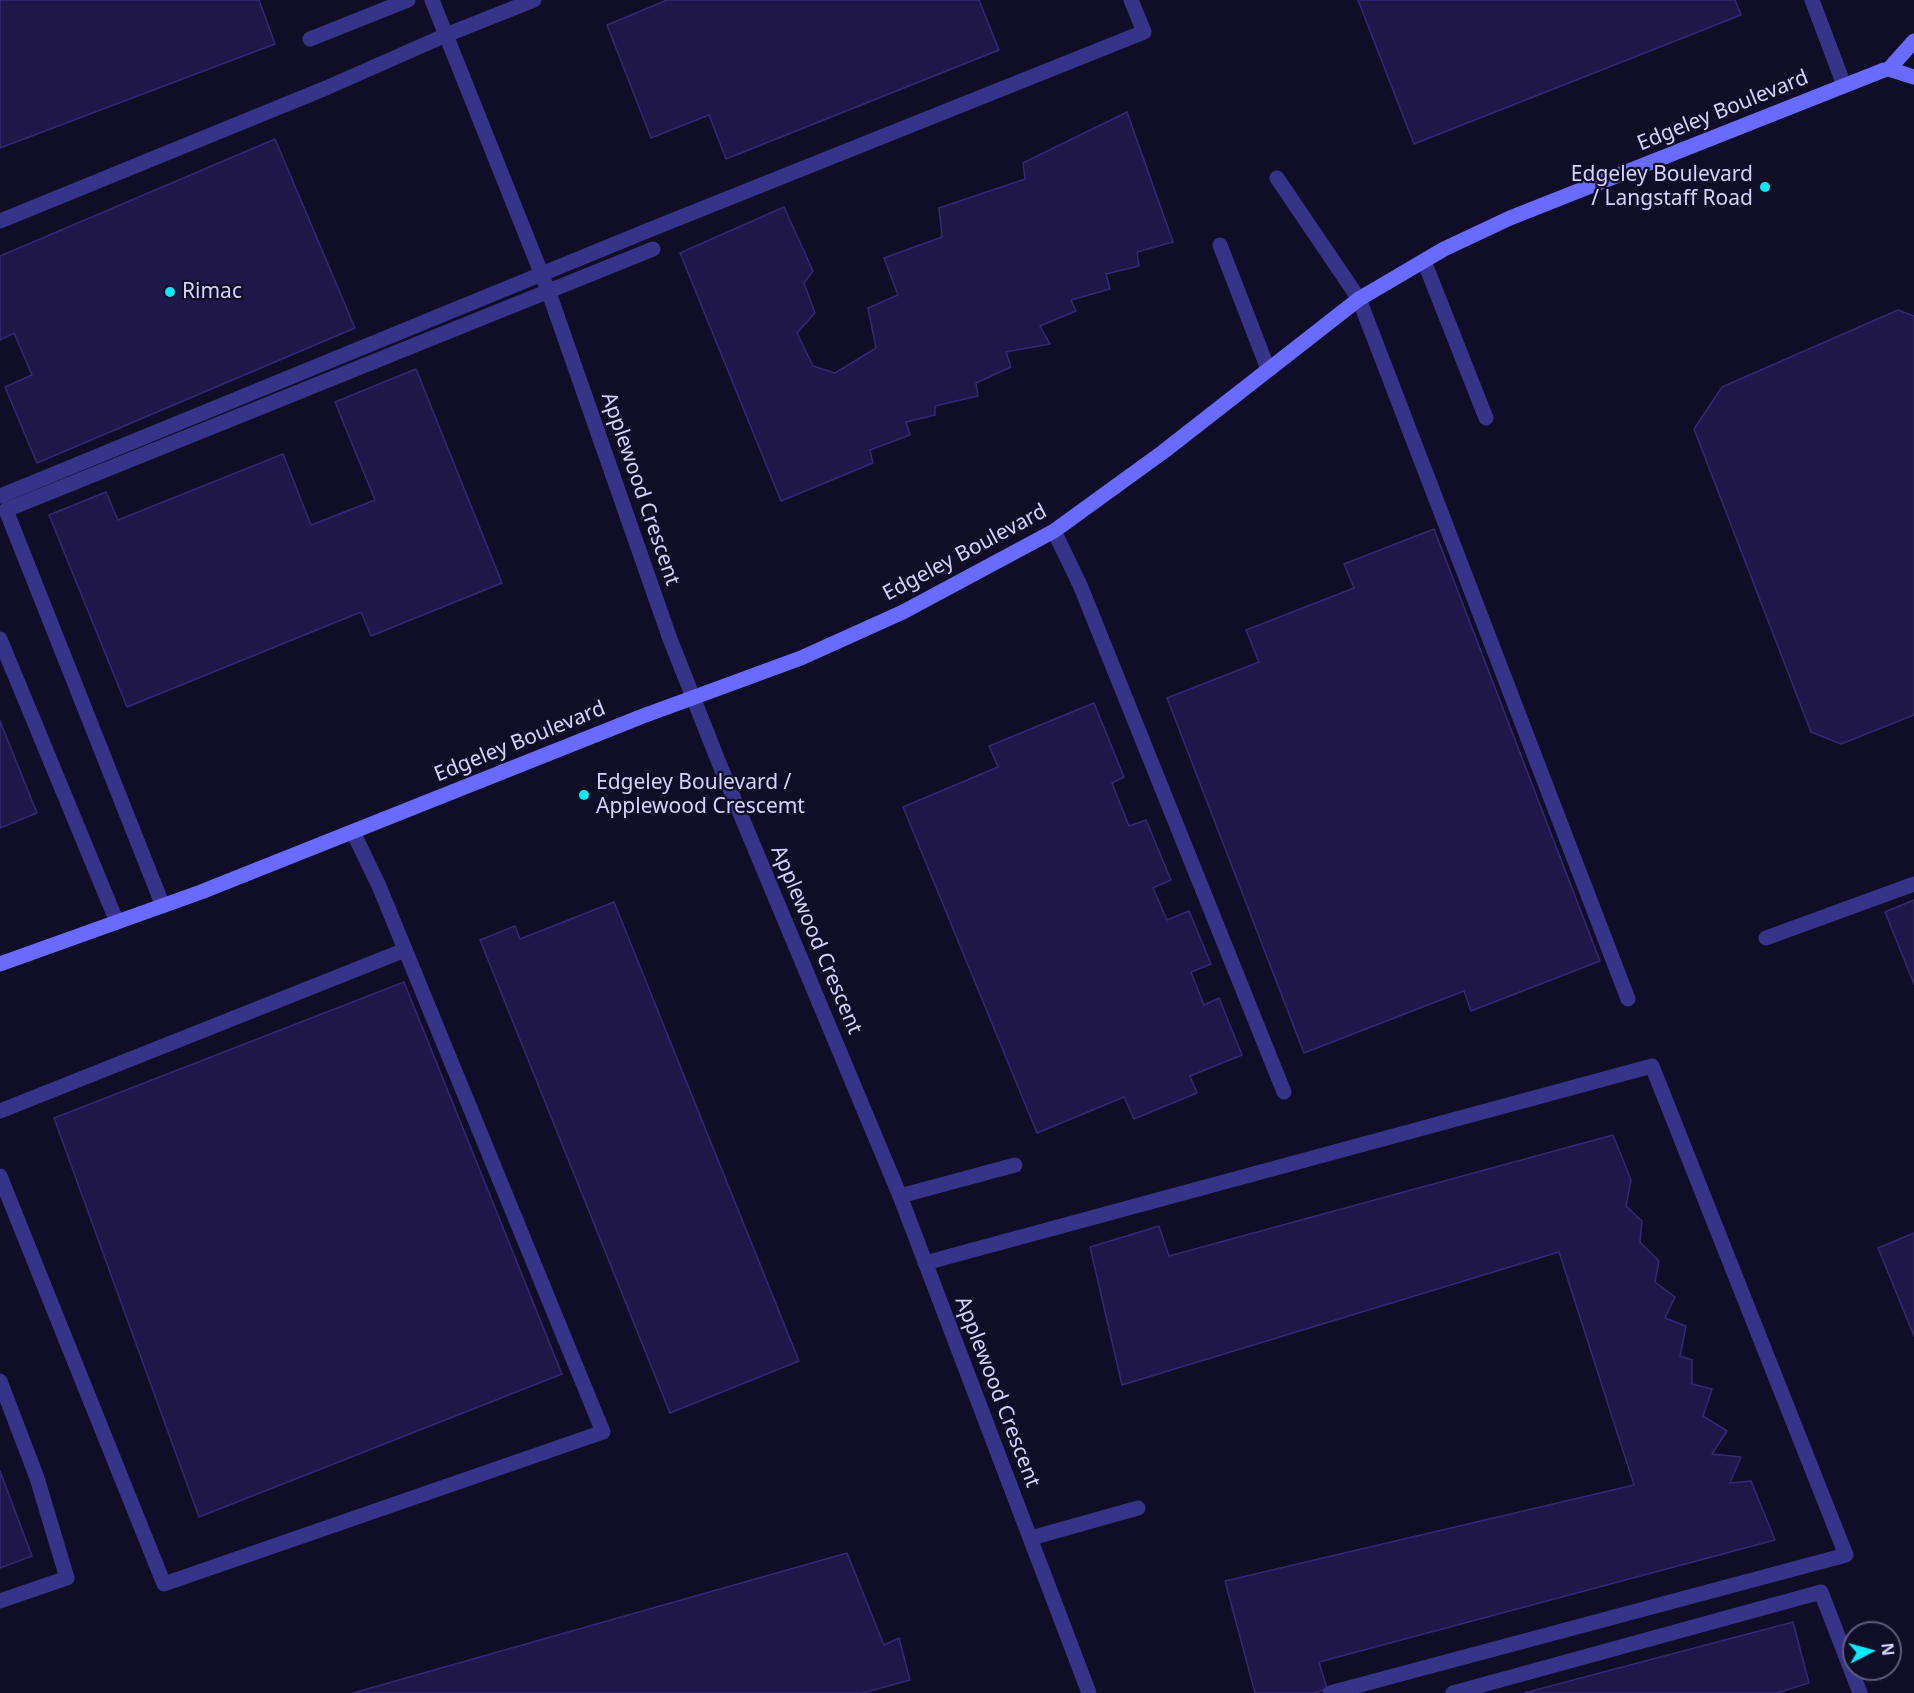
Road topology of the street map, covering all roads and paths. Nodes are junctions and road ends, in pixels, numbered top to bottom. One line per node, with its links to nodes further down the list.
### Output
1 (408, 0): 7 (street)
2 (432, 0): 6 (street, Applewood Crescent)
3 (534, 0): 6 (street)
4 (1131, 0): 17 (street)
5 (1812, 0): 11 (street)
6 (446, 35): 13 (street); 17 (street, Applewood Crescent)
7 (310, 39)
8 (1914, 42): 9 (street, Edgeley Boulevard)
9 (1889, 69): 10 (street); 11 (street, Edgeley Boulevard)
10 (1914, 77)
11 (1844, 85): 16 (street, Edgeley Boulevard)
12 (1277, 178): 19 (street)
13 (0, 221)
14 (1221, 245): 20 (street)
15 (654, 249): 18 (street)
16 (1424, 261): 19 (street, Edgeley Boulevard); 21 (street)
17 (541, 274): 18 (street, Applewood Crescent); 22 (street)
18 (548, 290): 25 (street, Applewood Crescent); 28 (street)
19 (1359, 299): 20 (street, Edgeley Boulevard); 33 (street)
20 (1268, 369): 23 (street, Edgeley Boulevard)
21 (1486, 418)
22 (0, 496)
23 (1054, 531): 25 (street, Edgeley Boulevard); 34 (street)
24 (0, 639): 29 (street)
25 (693, 697): 26 (street, Edgeley Boulevard); 38 (street, Applewood Crescent)
26 (353, 831): 28 (street, Edgeley Boulevard); 31 (street)
27 (1914, 884): 30 (street)
28 (163, 906): 29 (street, Edgeley Boulevard)
29 (117, 922): 32 (street, Edgeley Boulevard)
30 (1766, 938)
31 (405, 950): 35 (street); 37 (street)
32 (0, 964)
33 (1628, 999)
34 (1284, 1092)
35 (0, 1112)
36 (1015, 1165): 38 (street)
37 (0, 1176)
38 (900, 1196): 39 (street, Applewood Crescent)
39 (926, 1263): 42 (street, Applewood Crescent); 45 (street)
40 (0, 1381): 43 (street)
41 (1138, 1508): 42 (street)
42 (1031, 1538): 44 (street, Applewood Crescent)
43 (0, 1601)
44 (1089, 1693)
45 (1330, 1693)
46 (1454, 1693): 47 (street)
47 (1860, 1693)

